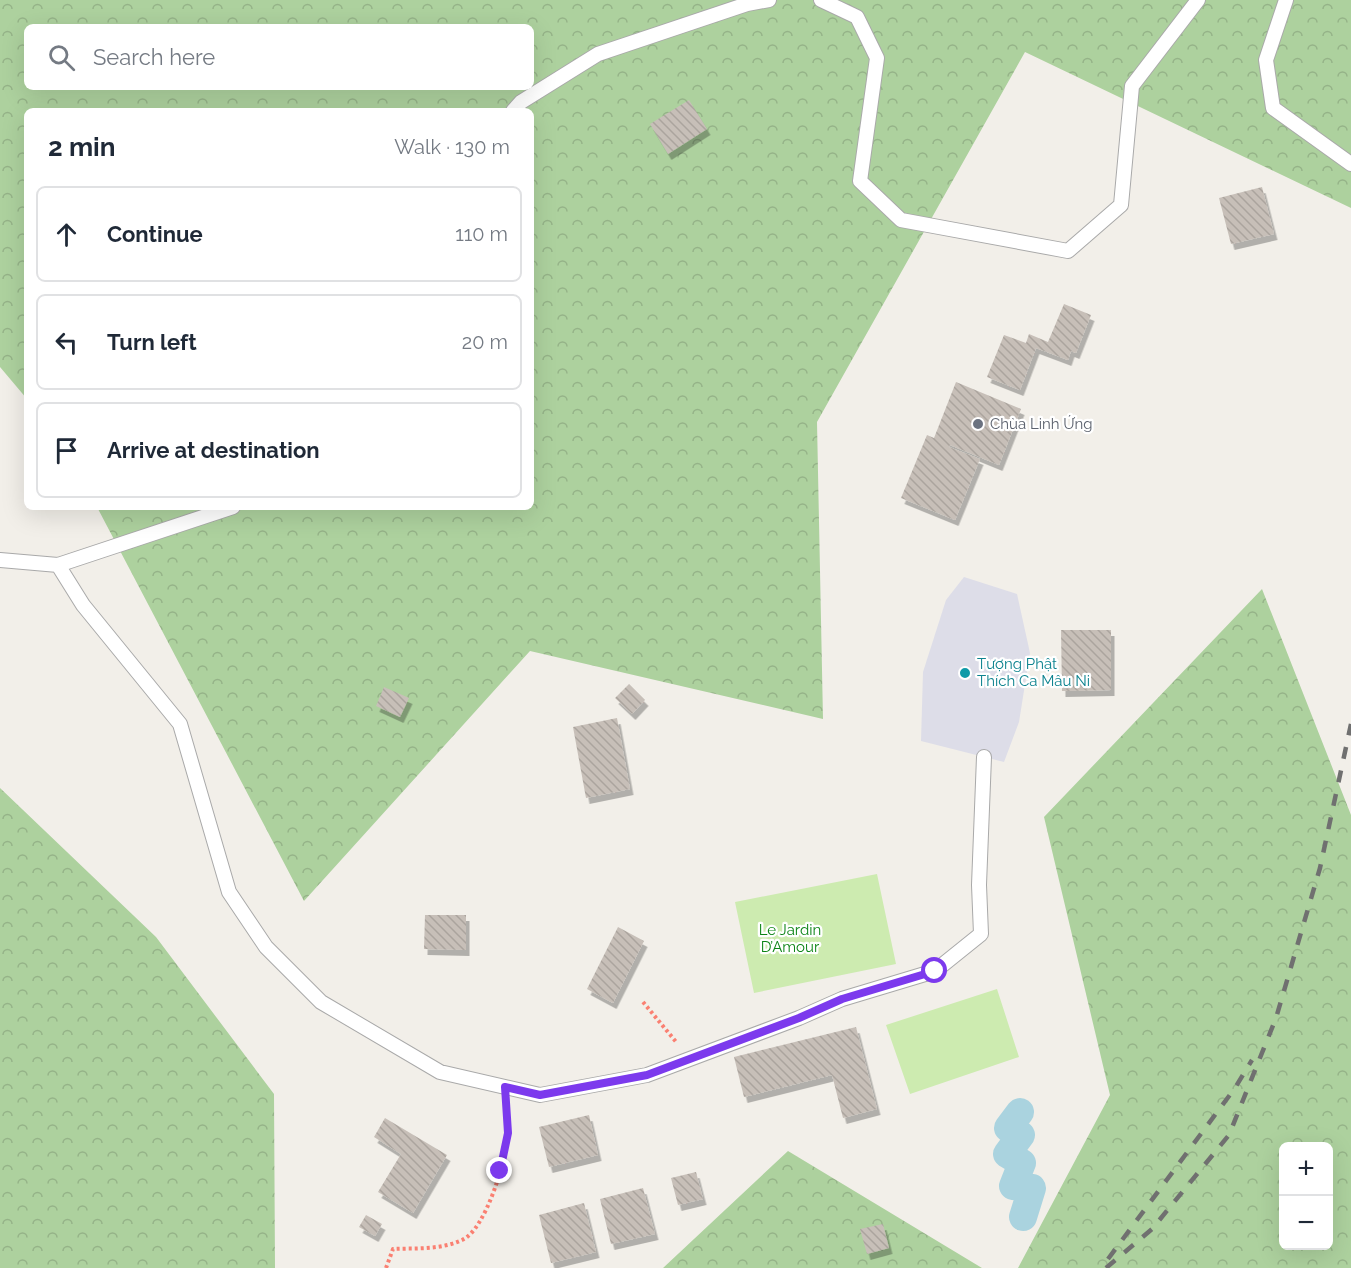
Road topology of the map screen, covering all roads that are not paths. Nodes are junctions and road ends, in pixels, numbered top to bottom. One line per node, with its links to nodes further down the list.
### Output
1 (769, 0): 5 (lane)
2 (821, 0): 3 (lane)
3 (1198, 0)
4 (1286, 0): 6 (lane)
5 (516, 108)
6 (1351, 164)
7 (224, 510): 9 (lane)
8 (0, 560): 9 (lane)
9 (58, 565): 10 (lane)
10 (984, 757)

